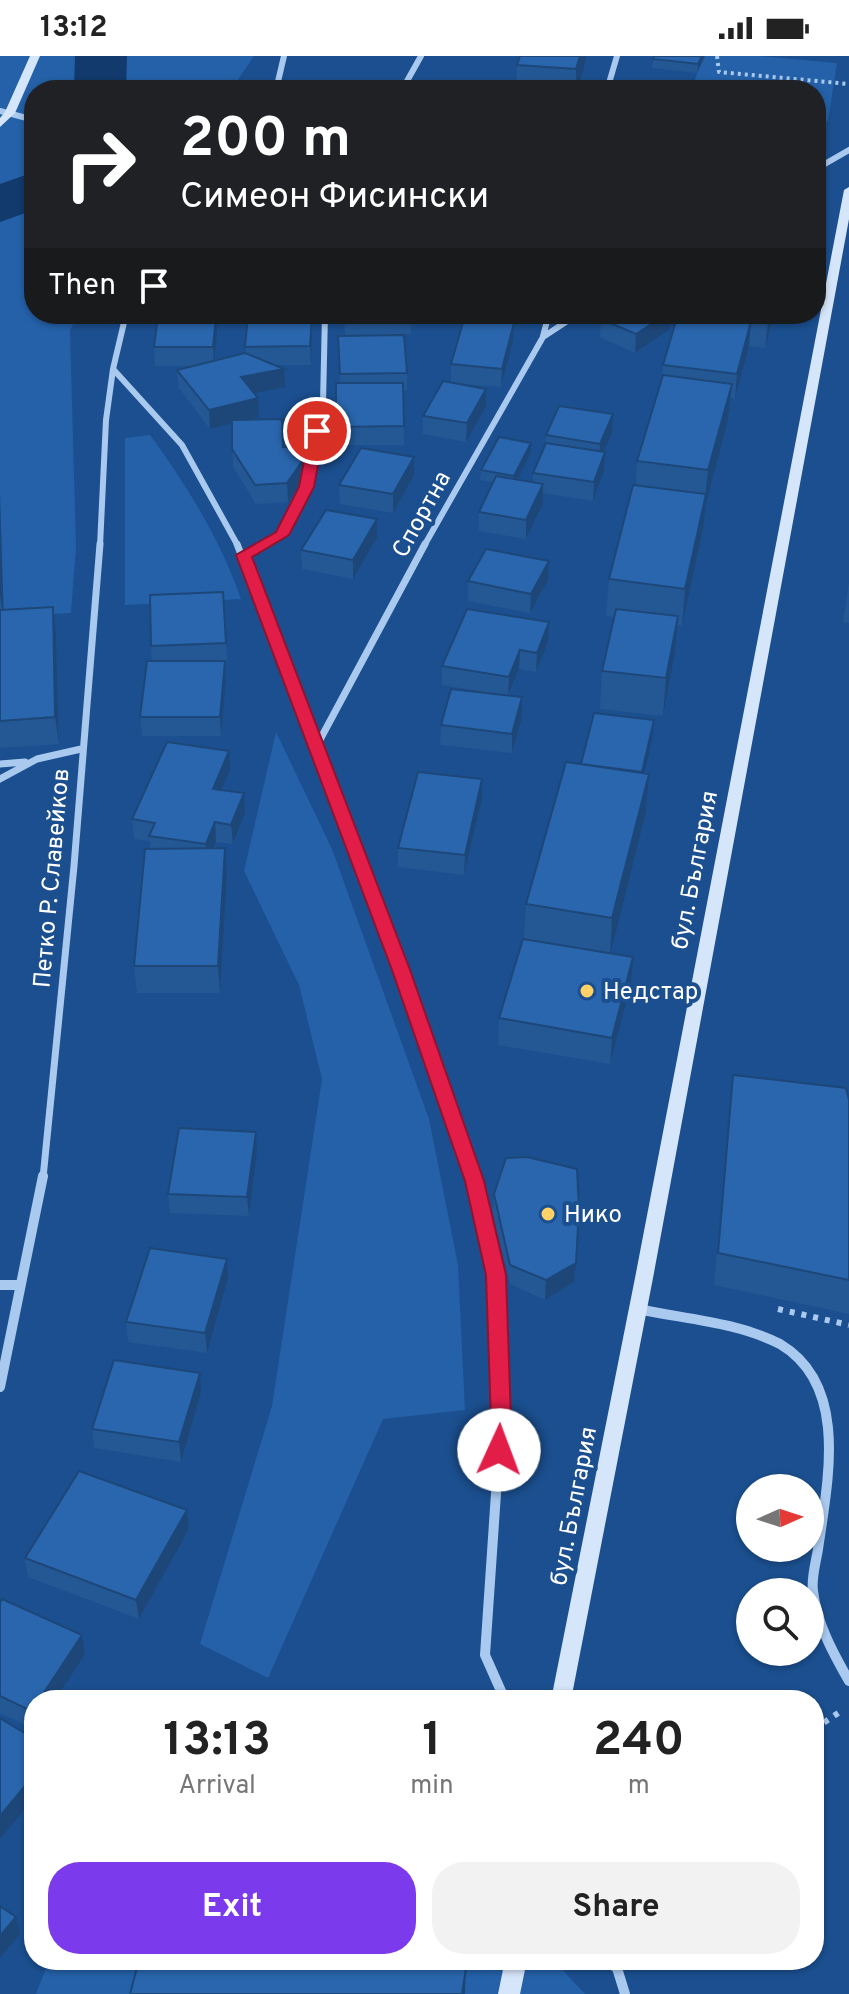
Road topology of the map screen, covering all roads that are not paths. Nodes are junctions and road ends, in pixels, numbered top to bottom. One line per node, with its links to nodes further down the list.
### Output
1 (35, 56): 8 (street)
2 (284, 56): 5 (street)
3 (421, 56): 6 (street)
4 (617, 56): 7 (street)
5 (278, 80)
6 (408, 80)
7 (610, 80)
8 (5, 112): 9 (street)
9 (0, 124)
10 (849, 150): 11 (street)
11 (826, 163)
12 (849, 190): 13 (street, бул. България)
13 (826, 312)
14 (124, 324): 20 (street, Петко Р. Славейков)
15 (325, 324): 21 (street)
16 (546, 324): 19 (street)
17 (563, 324): 19 (street, Спортна)
18 (824, 324): 29 (street, бул. България)
19 (543, 337): 23 (street, Спортна)
20 (113, 369): 21 (street); 22 (street, Петко Р. Славейков)
21 (243, 555): 23 (street)
22 (81, 749): 24 (street); 28 (street, Петко Р. Славейков)
23 (315, 749): 32 (street)
24 (30, 762): 25 (street); 26 (street)
25 (0, 764)
26 (0, 779)
27 (0, 1285): 28 (street)
28 (20, 1285): 30 (street, Петко Р. Славейков)
29 (638, 1309): 31 (street); 33 (street, бул. България)
30 (0, 1387)
31 (849, 1681)
32 (501, 1690)
33 (563, 1690)
34 (514, 1970): 36 (street)
35 (618, 1970): 37 (street)
36 (509, 1994)
37 (625, 1994)

